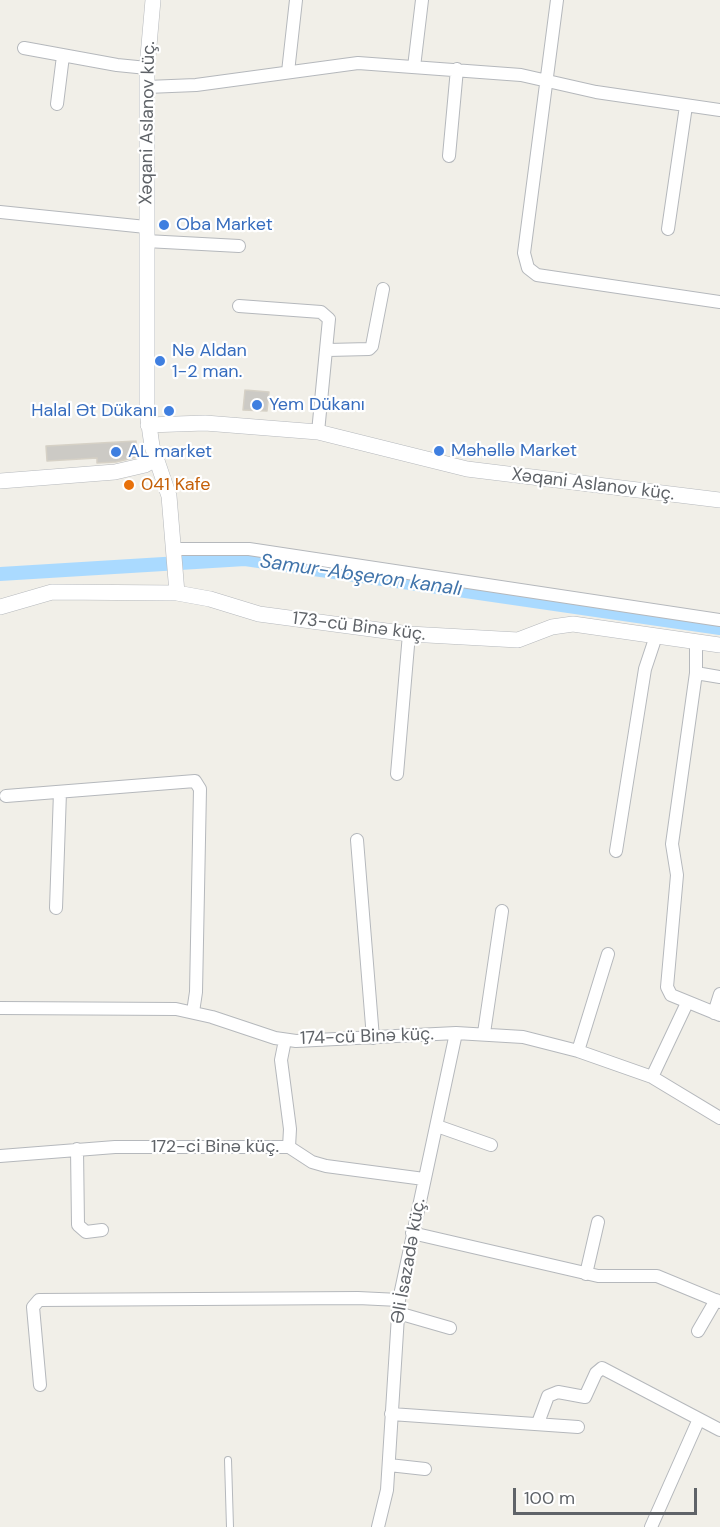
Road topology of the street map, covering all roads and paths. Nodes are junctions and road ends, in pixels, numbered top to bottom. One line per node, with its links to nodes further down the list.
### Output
1 (153, 0): 8 (street, Xəqani Aslanov küç.)
2 (296, 0): 10 (street)
3 (422, 0): 7 (street)
4 (557, 0): 11 (street)
5 (24, 48): 6 (street)
6 (63, 56): 8 (street); 13 (street)
7 (414, 67): 9 (street); 10 (street)
8 (147, 68): 12 (street, Xəqani Aslanov küç.)
9 (457, 69): 11 (street); 16 (street)
10 (288, 72): 12 (street)
11 (546, 80): 14 (street); 22 (street)
12 (147, 87): 19 (street, Xəqani Aslanov küç.)
13 (57, 104)
14 (686, 106): 15 (street); 18 (street)
15 (720, 110)
16 (449, 156)
17 (0, 212): 19 (street)
18 (668, 229)
19 (146, 234): 20 (street); 25 (street, Xəqani Aslanov küç.)
20 (239, 246)
21 (383, 289): 24 (street)
22 (720, 302)
23 (239, 306): 24 (street)
24 (328, 350): 26 (street)
25 (148, 425): 26 (street, Xəqani Aslanov küç.); 27 (street, Xəqani Aslanov küç.)
26 (318, 432): 29 (street, Xəqani Aslanov küç.)
27 (156, 459): 28 (street); 30 (street, Xəqani Aslanov küç.)
28 (0, 481)
29 (720, 500)
30 (174, 549): 31 (street, Xəqani Aslanov küç.); 33 (street)
31 (177, 593): 32 (street, 173-cü Binə küç.); 34 (street, 173-cü Binə küç.)
32 (0, 607)
33 (720, 620)
34 (409, 634): 35 (street, 173-cü Binə küç.); 40 (street)
35 (656, 636): 36 (street, 173-cü Binə küç.); 44 (street)
36 (696, 642): 37 (street, 173-cü Binə küç.); 38 (street)
37 (720, 645)
38 (696, 673): 39 (street); 49 (street)
39 (720, 677)
40 (397, 774)
41 (60, 792): 42 (street); 45 (street); 51 (street)
42 (6, 796)
43 (357, 840): 55 (street)
44 (616, 851)
45 (56, 908)
46 (502, 910): 54 (street)
47 (608, 954): 57 (street)
48 (720, 994): 52 (street)
49 (687, 1003): 52 (street); 58 (street)
50 (0, 1008): 51 (street, 174-cü Binə küç.)
51 (193, 1012): 56 (street, 174-cü Binə küç.)
52 (717, 1014)
53 (456, 1033): 54 (street, 174-cü Binə küç.); 55 (street, 174-cü Binə küç.); 60 (street, Əli İsazadə küç.)
54 (484, 1033): 57 (street, 174-cü Binə küç.)
55 (373, 1038): 56 (street, 174-cü Binə küç.)
56 (285, 1040): 62 (street)
57 (578, 1051): 58 (street, 174-cü Binə küç.)
58 (652, 1077): 59 (street, 174-cü Binə küç.)
59 (720, 1118)
60 (437, 1126): 61 (street); 65 (street, Əli İsazadə küç.)
61 (491, 1145)
62 (289, 1147): 63 (street, 172-ci Binə küç.); 65 (street, 172-ci Binə küç.)
63 (77, 1149): 64 (street, 172-ci Binə küç.); 67 (street)
64 (0, 1156)
65 (424, 1179): 68 (street, Əli İsazadə küç.)
66 (598, 1222): 69 (street)
67 (102, 1230)
68 (412, 1233): 69 (street); 70 (street, Əli İsazadə küç.)
69 (585, 1274): 71 (street)
70 (399, 1300): 72 (street, Əli İsazadə küç.); 75 (street)
71 (718, 1301): 74 (street)
72 (398, 1313): 73 (street); 76 (street, Əli İsazadə küç.)
73 (450, 1328)
74 (698, 1331)
75 (40, 1385)
76 (391, 1414): 78 (street); 82 (street, Əli İsazadə küç.)
77 (699, 1419): 78 (street); 80 (street); 86 (street)
78 (538, 1423): 79 (street)
79 (578, 1427)
80 (720, 1430)
81 (228, 1460): 84 (lane)
82 (389, 1465): 83 (street); 85 (street, Əli İsazadə küç.)
83 (425, 1469)
84 (230, 1527)
85 (378, 1527)
86 (651, 1527)

